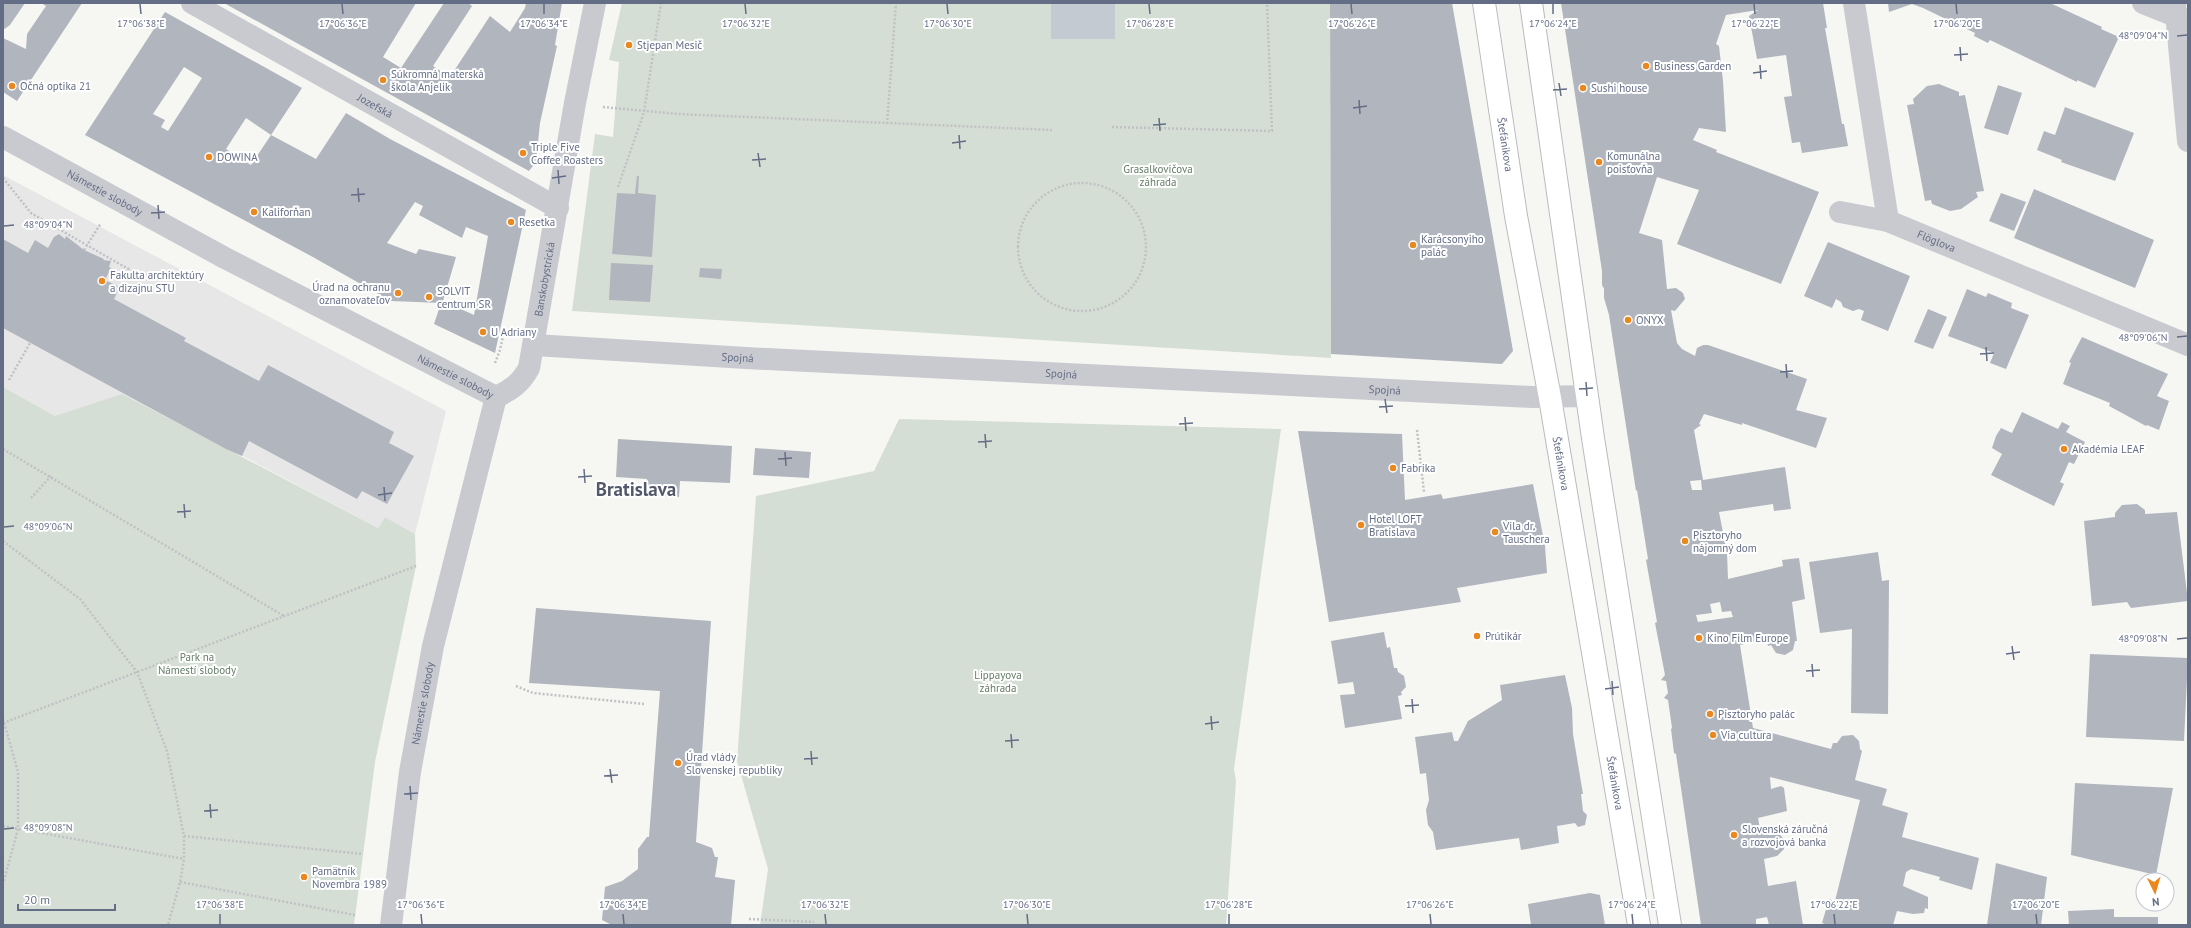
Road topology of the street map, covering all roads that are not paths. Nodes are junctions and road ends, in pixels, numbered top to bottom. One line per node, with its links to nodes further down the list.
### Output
1 (192, 3): 10 (street, Jozefská)
2 (595, 3): 10 (street, Banskobystrická)
3 (1484, 3): 17 (main road, Štefánikova)
4 (1531, 3): 15 (main road)
5 (1854, 3): 12 (street)
6 (2143, 3): 7 (street)
7 (2180, 14): 9 (street)
8 (3, 137): 16 (street, Námestie slobody)
9 (2188, 141)
10 (558, 208): 13 (street, Banskobystrická)
11 (1840, 212): 12 (street, Flöglova)
12 (1888, 221): 14 (street, Flöglova)
13 (535, 345): 16 (street, Banskobystrická); 17 (street, Spojná)
14 (2188, 345)
15 (1587, 396): 17 (street, Spojná); 20 (main road)
16 (496, 397): 18 (street, Námestie slobody)
17 (1550, 398): 19 (main road, Štefánikova)
18 (391, 925)
19 (1639, 925)
20 (1670, 925)

